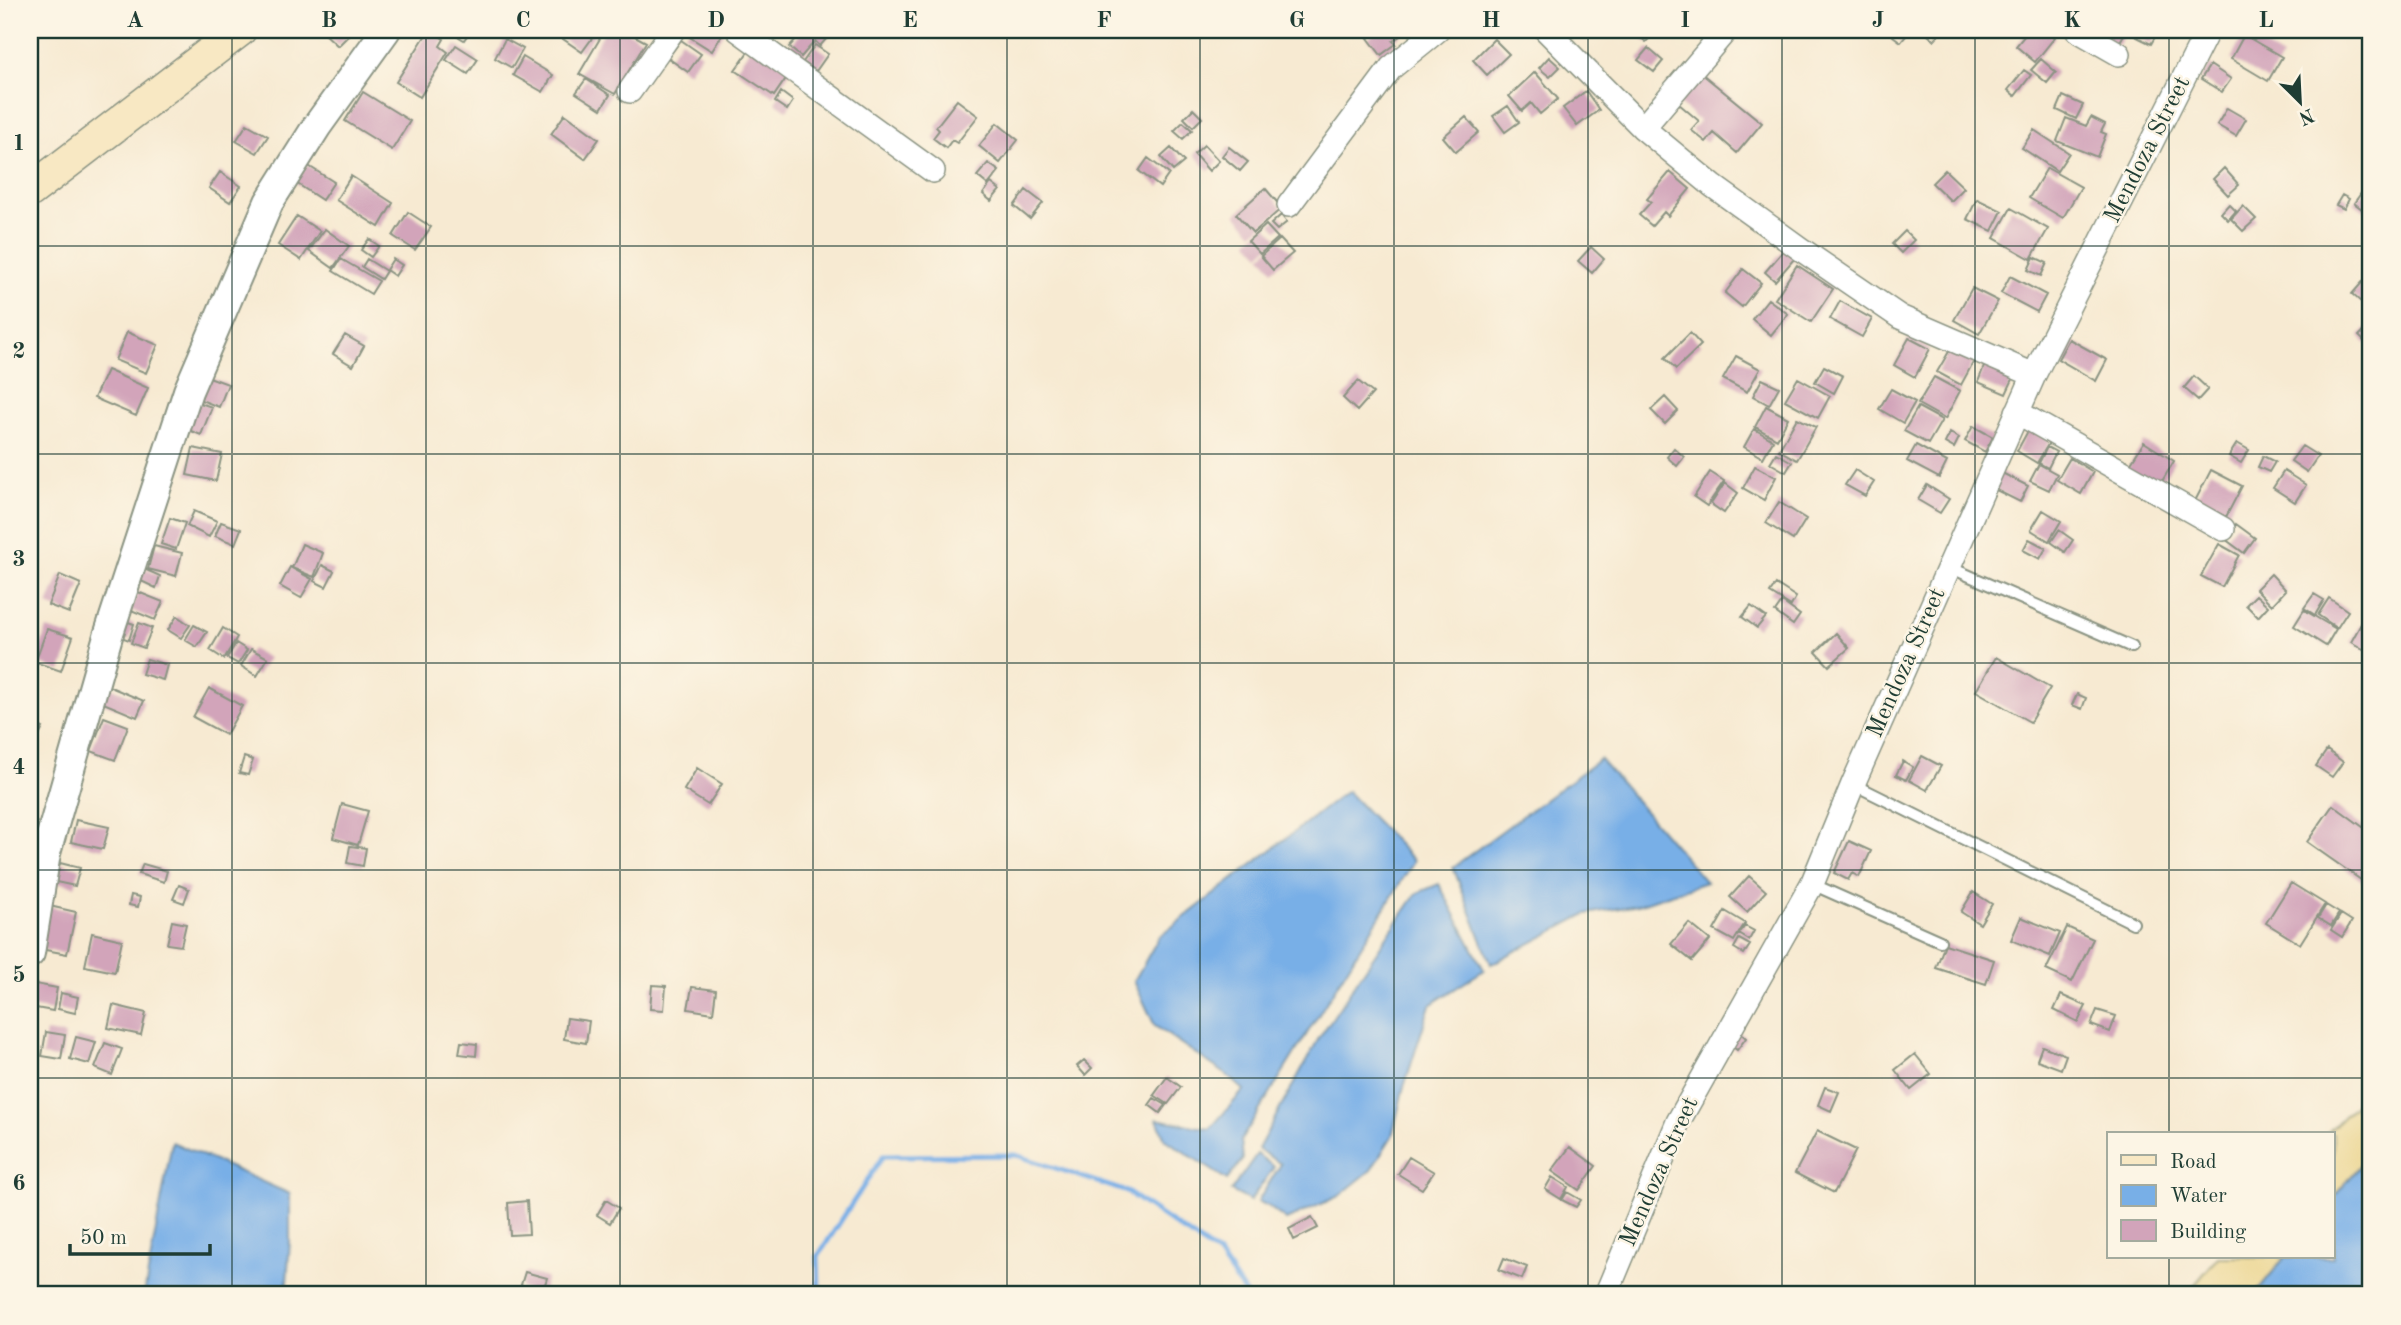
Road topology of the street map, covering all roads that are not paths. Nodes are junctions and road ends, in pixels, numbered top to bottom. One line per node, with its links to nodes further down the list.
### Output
1 (240, 30): 14 (main road)
2 (387, 30): 25 (street)
3 (673, 30): 11 (street)
4 (738, 30): 13 (street)
5 (1438, 30): 15 (street)
6 (1546, 30): 12 (street)
7 (1726, 30): 12 (street)
8 (2077, 30): 10 (street)
9 (2208, 30): 16 (street, Mendoza Street)
10 (2119, 54)
11 (630, 90)
12 (1643, 128): 16 (street)
13 (933, 171)
14 (30, 191)
15 (1289, 205)
16 (2034, 375): 17 (street, Mendoza Street)
17 (2017, 412): 18 (street); 19 (street, Mendoza Street)
18 (2224, 529)
19 (1949, 567): 20 (lane); 21 (street, Mendoza Street)
20 (2132, 647)
21 (1853, 784): 22 (street, Mendoza Street); 23 (lane)
22 (1812, 884): 24 (lane); 26 (street, Mendoza Street)
23 (2133, 923)
24 (1940, 941)
25 (30, 953)
26 (1606, 1295)

